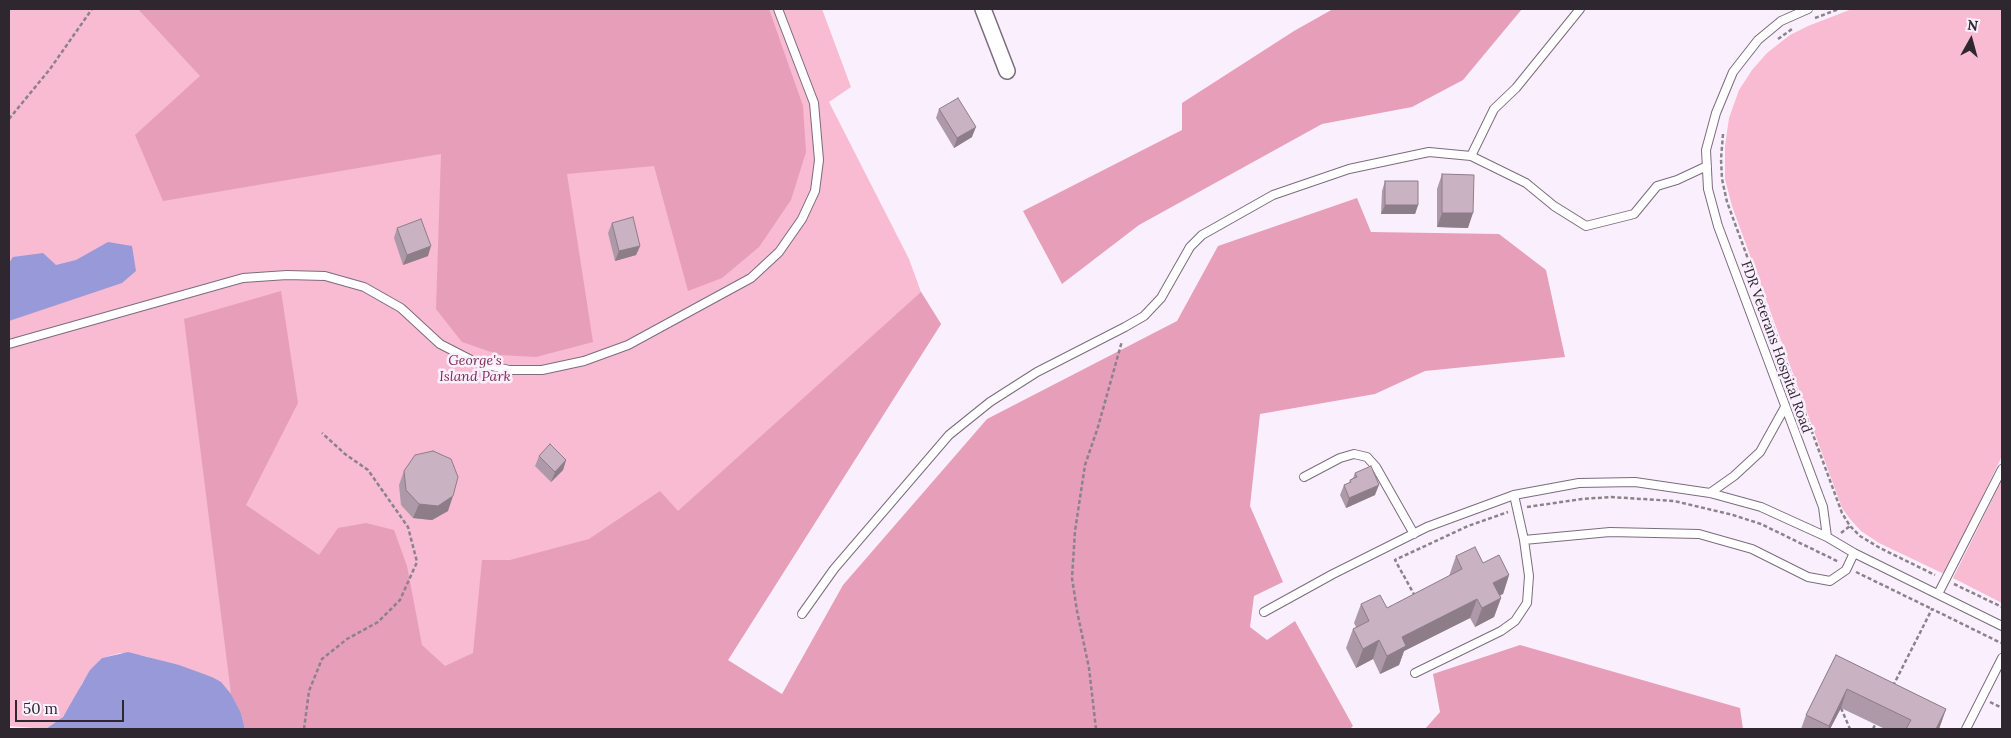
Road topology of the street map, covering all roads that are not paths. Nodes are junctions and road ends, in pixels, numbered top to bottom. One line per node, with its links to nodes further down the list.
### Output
1 (778, 9): 8 (lane)
2 (982, 9): 5 (street)
3 (1580, 9): 6 (lane)
4 (1808, 9): 7 (lane, FDR Veterans Hospital Road)
5 (1007, 71)
6 (1470, 156): 7 (lane); 20 (lane)
7 (1707, 166): 9 (lane, FDR Veterans Hospital Road)
8 (9, 344)
9 (1785, 407): 12 (lane); 15 (lane, FDR Veterans Hospital Road)
10 (2002, 470): 18 (lane)
11 (1304, 477): 14 (lane)
12 (1710, 493): 13 (lane); 15 (lane)
13 (1514, 495): 14 (lane); 16 (lane)
14 (1414, 534): 19 (lane)
15 (1827, 537): 17 (lane)
16 (1524, 540): 17 (lane); 23 (lane)
17 (1854, 553): 18 (lane)
18 (1938, 594): 21 (lane)
19 (1264, 612)
20 (802, 614)
21 (2002, 626)
22 (2002, 658): 24 (lane)
23 (1415, 673)
24 (1966, 729)

